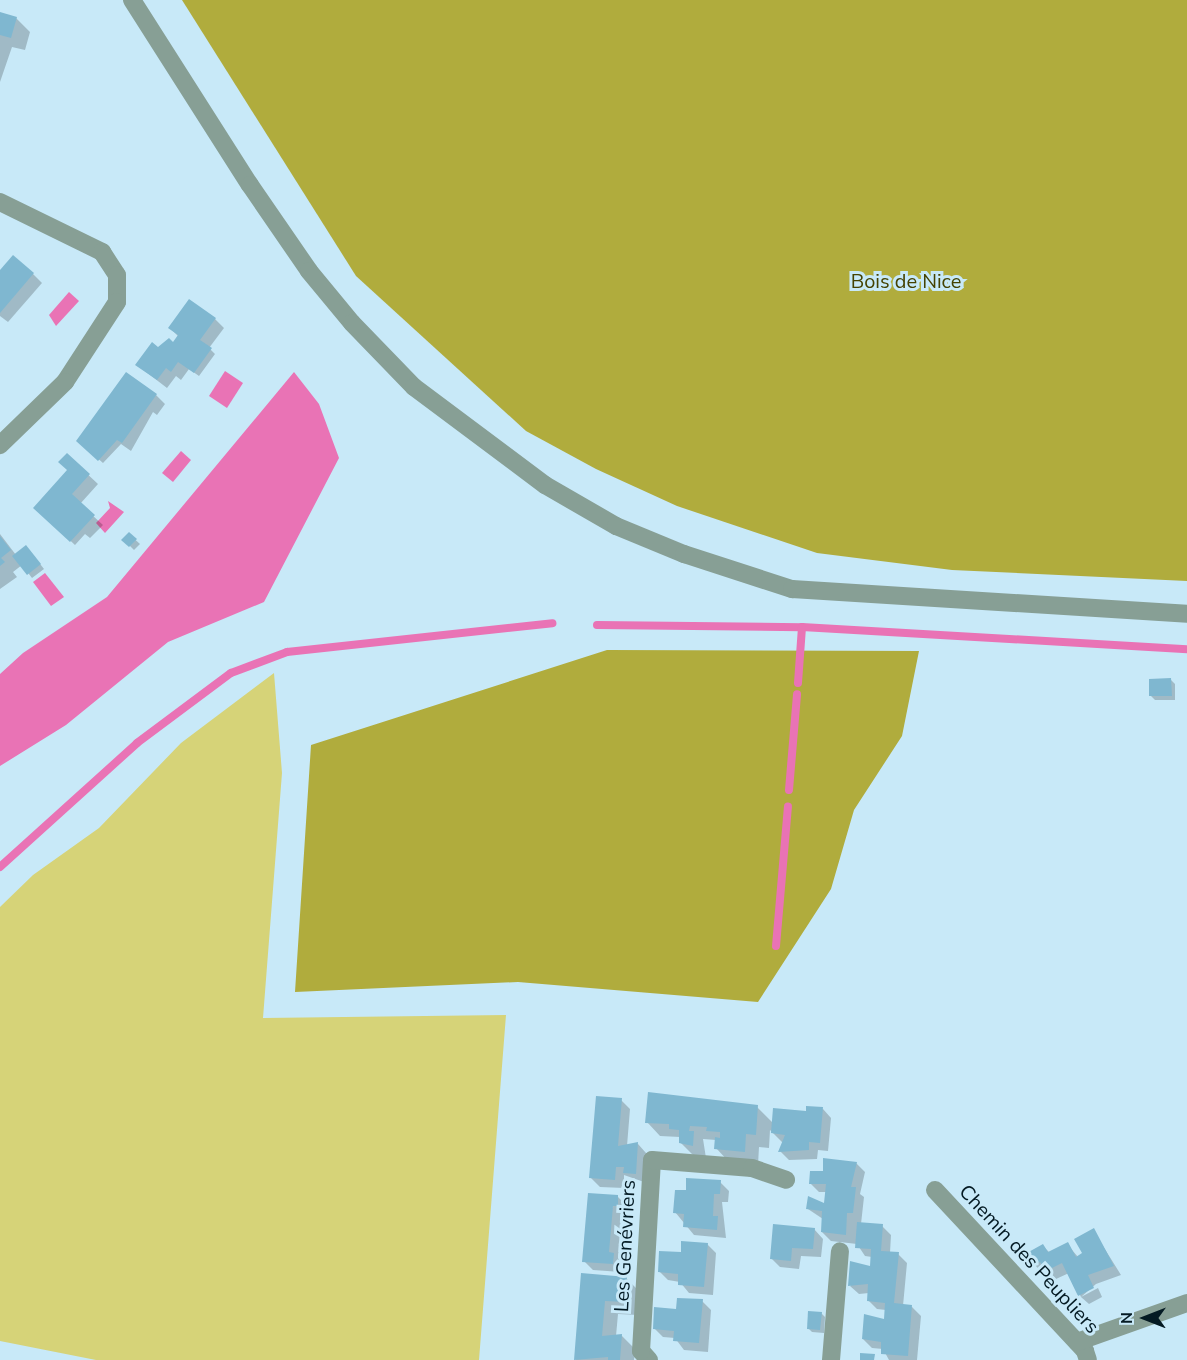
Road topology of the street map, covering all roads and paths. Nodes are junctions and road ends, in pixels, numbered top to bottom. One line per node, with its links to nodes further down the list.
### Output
1 (132, 0): 4 (street)
2 (0, 202): 3 (street)
3 (0, 445)
4 (1187, 614)
5 (786, 1180): 10 (street, Les Genévriers)
6 (935, 1190): 9 (street, Chemin des Peupliers)
7 (840, 1251): 11 (street)
8 (1187, 1303): 9 (street)
9 (1077, 1342): 12 (street, Chemin des Peupliers)
10 (649, 1360)
11 (831, 1360)
12 (1088, 1360)

